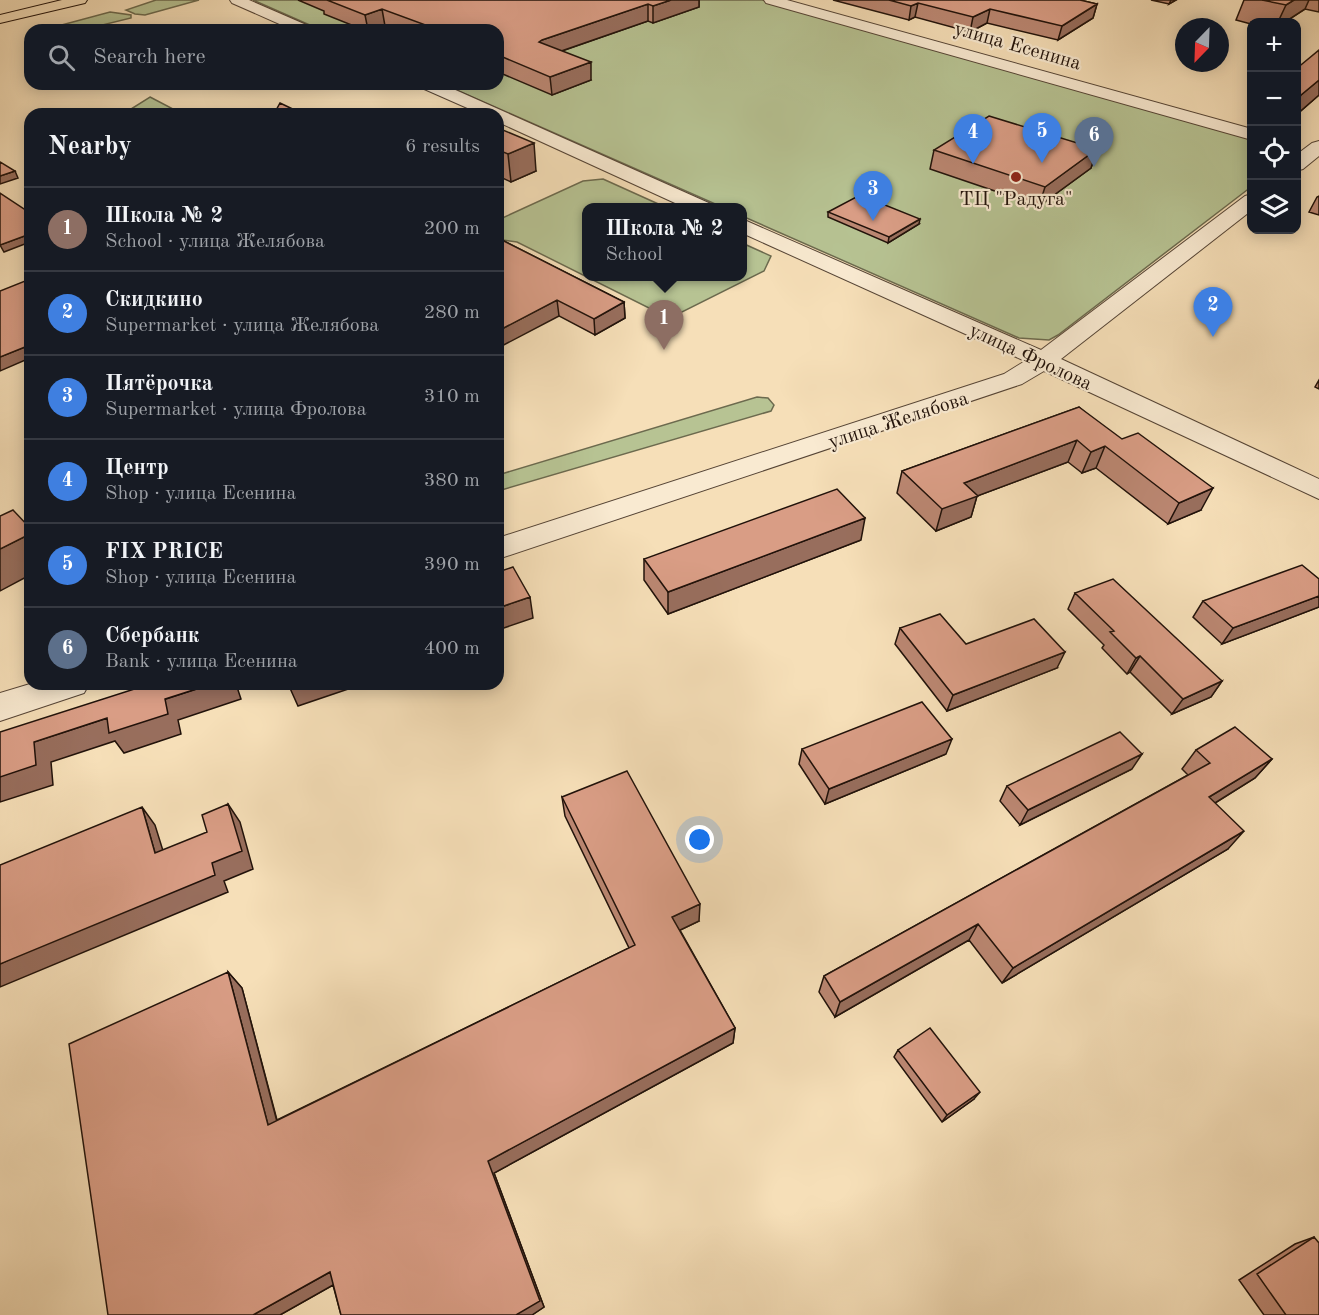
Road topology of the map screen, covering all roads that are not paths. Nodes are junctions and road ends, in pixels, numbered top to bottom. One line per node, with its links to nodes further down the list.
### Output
1 (81, 0): 4 (main road)
2 (237, 0): 5 (street)
3 (771, 0): 9 (street, улица Есенина)
4 (0, 19)
5 (292, 24)
6 (441, 90): 7 (street)
7 (481, 108)
8 (504, 119): 10 (street)
9 (1247, 134)
10 (695, 203)
11 (1247, 203): 13 (street, улица Желябова)
12 (747, 227): 13 (street, улица Фролова)
13 (1042, 361): 14 (street, улица Фролова); 15 (street, улица Желябова)
14 (1319, 490)
15 (504, 547)
16 (53, 690): 17 (street)
17 (0, 707)

